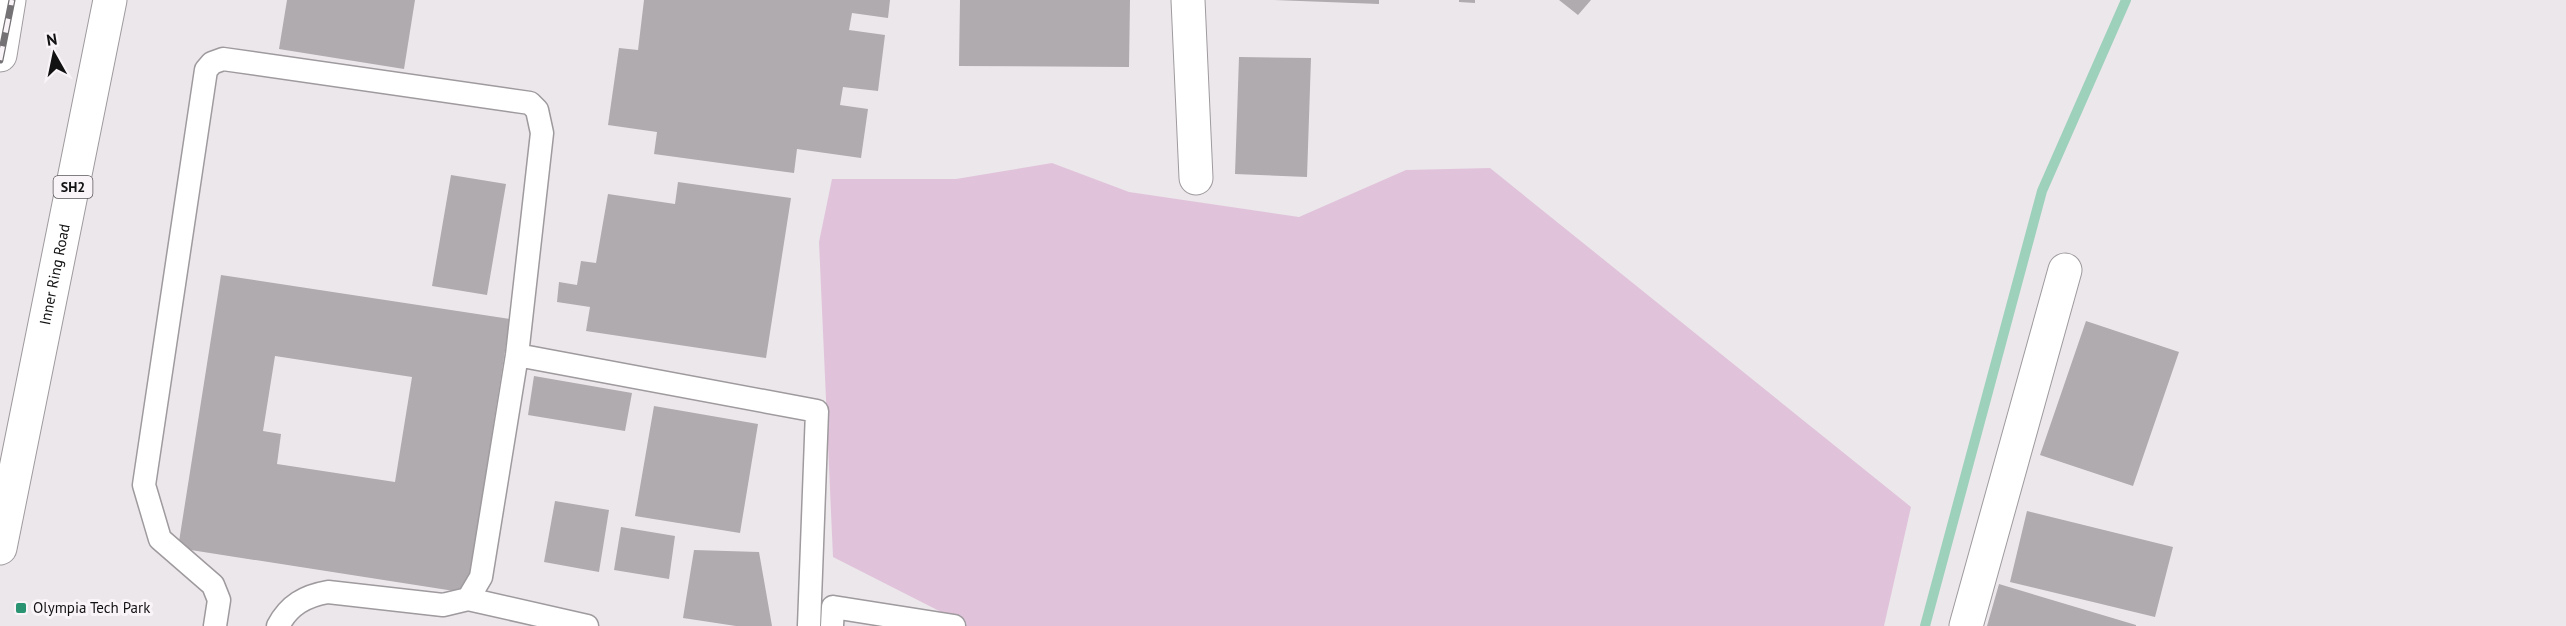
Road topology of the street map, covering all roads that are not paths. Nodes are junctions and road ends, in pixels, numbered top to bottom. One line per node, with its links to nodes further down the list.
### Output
1 (9, 0): 4 (main road)
2 (110, 0): 8 (main road, Inner Ring Road / SH2)
3 (1188, 0): 5 (main road)
4 (0, 55)
5 (1196, 178)
6 (2066, 270): 16 (main road)
7 (517, 355): 9 (lane); 10 (lane); 13 (lane)
8 (0, 548)
9 (468, 599): 11 (lane); 12 (lane)
10 (215, 626)
11 (278, 626)
12 (586, 626)
13 (809, 626)
14 (832, 626): 15 (lane)
15 (954, 626)
16 (1966, 626)

